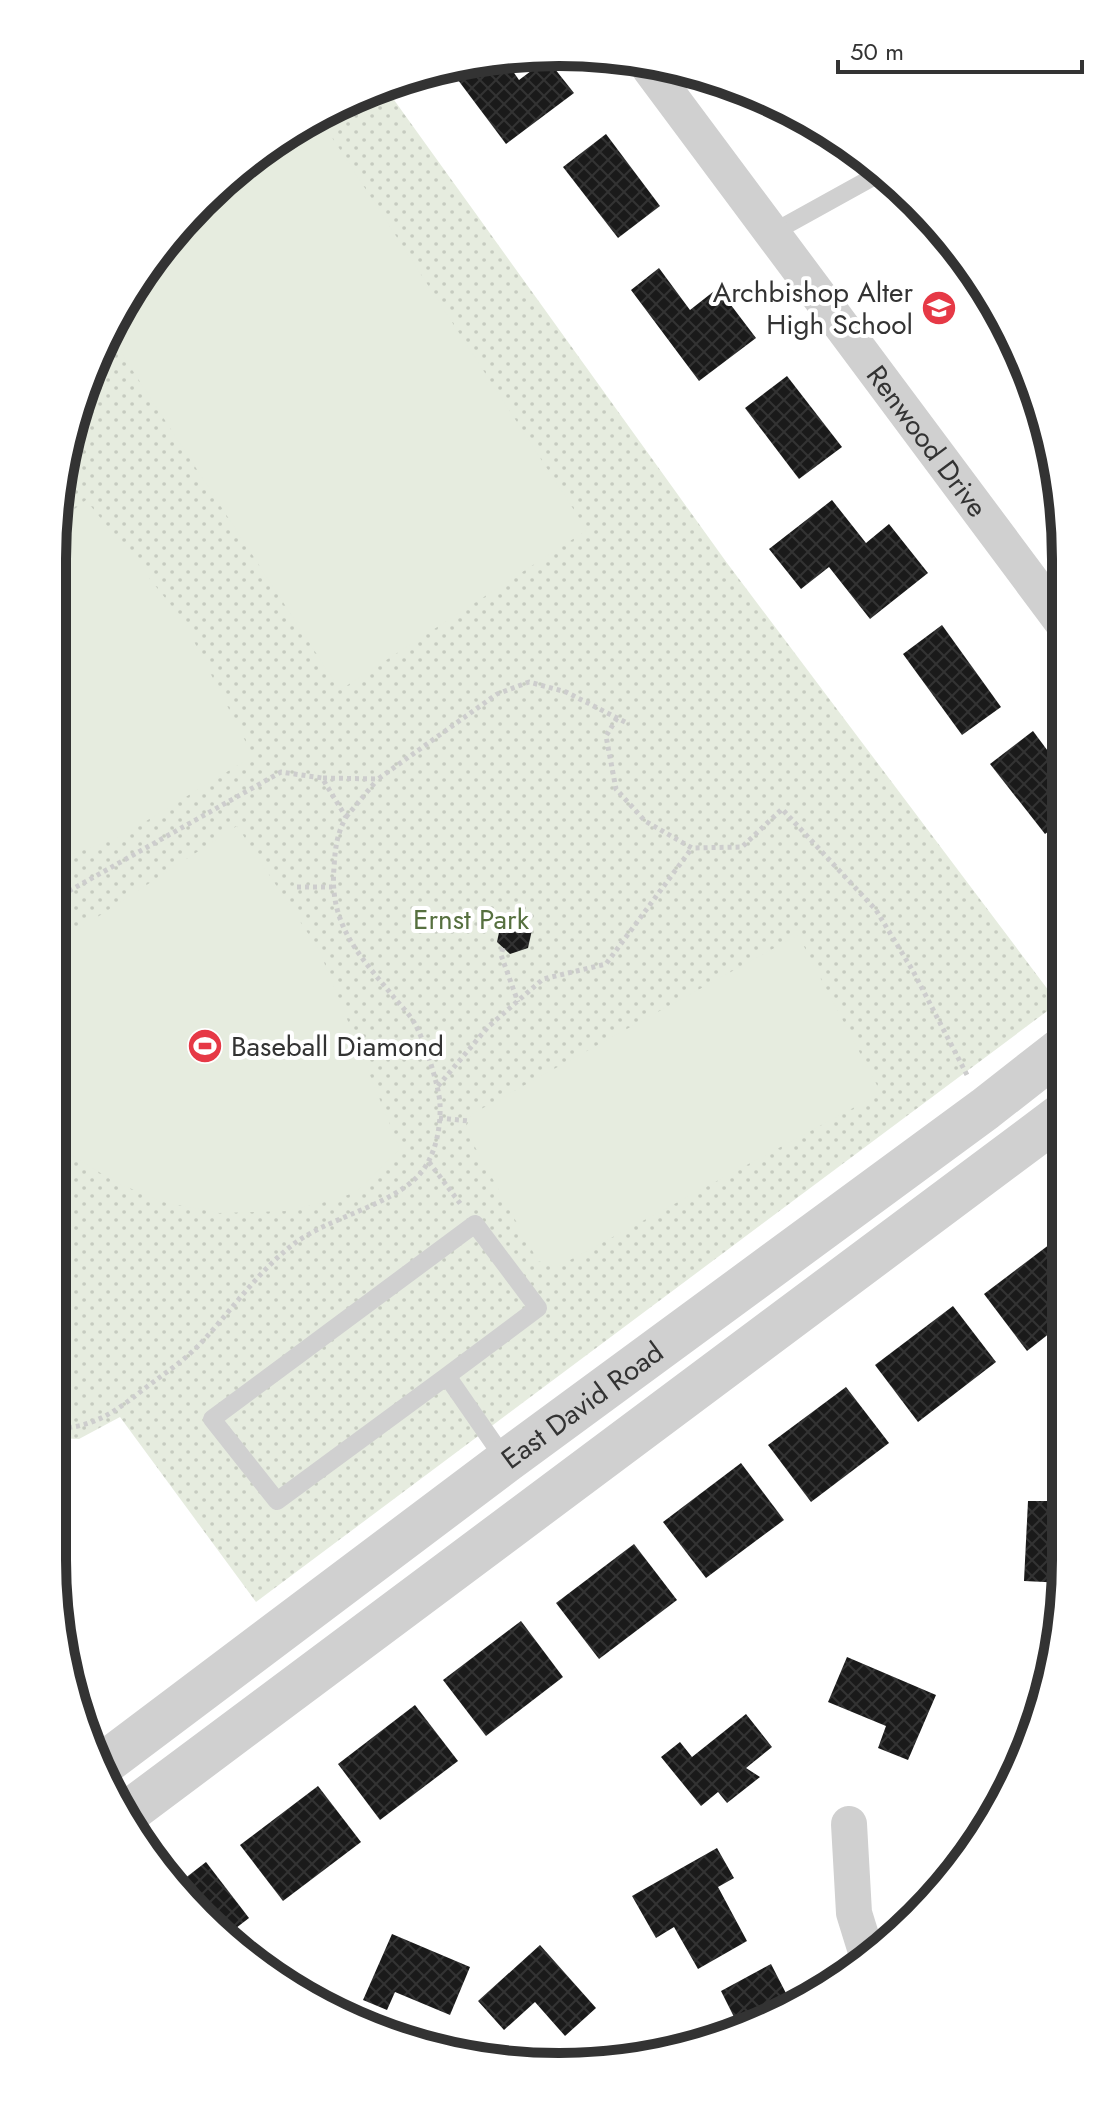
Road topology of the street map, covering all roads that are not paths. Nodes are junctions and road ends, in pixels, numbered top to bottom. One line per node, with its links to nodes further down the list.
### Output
1 (654, 75): 3 (street, Renwood Drive)
2 (871, 178): 3 (lane)
3 (772, 233): 4 (street, Renwood Drive)
4 (1052, 601)
5 (1052, 1057): 8 (street, East David Road)
6 (1052, 1122): 9 (street, East David Road)
7 (447, 1376): 7 (lane); 8 (lane)
8 (506, 1461): 9 (street); 10 (street, East David Road)
9 (539, 1505): 11 (street, East David Road)
10 (109, 1760)
11 (133, 1808)
12 (849, 1824): 13 (street)
13 (864, 1947)

